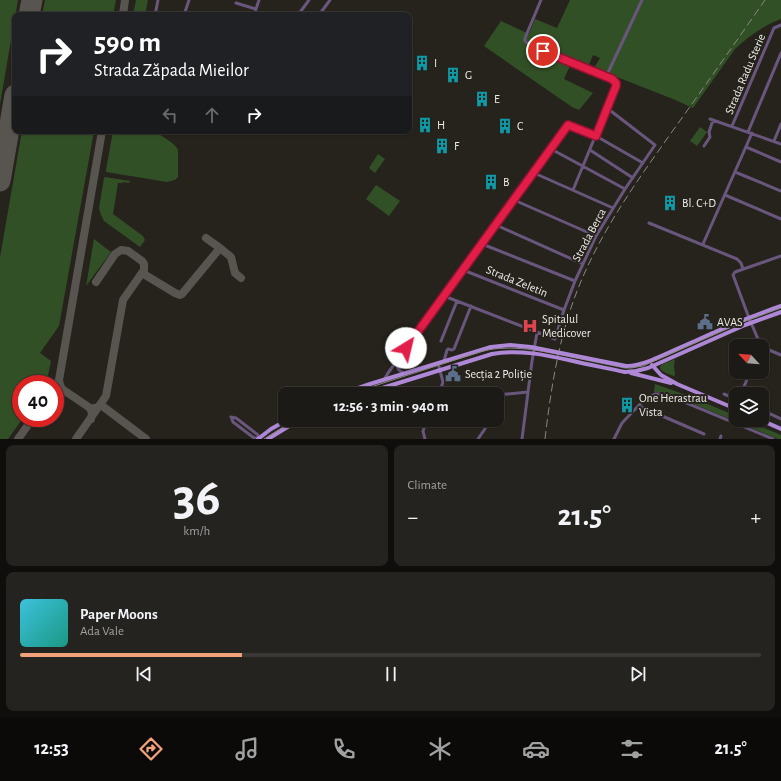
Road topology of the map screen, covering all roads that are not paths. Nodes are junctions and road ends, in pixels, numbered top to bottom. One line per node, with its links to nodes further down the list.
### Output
1 (158, 0): 10 (street)
2 (189, 0): 11 (street)
3 (259, 0): 9 (street)
4 (309, 0): 13 (street)
5 (330, 0): 14 (street)
6 (541, 0): 17 (street)
7 (642, 0): 17 (street)
8 (236, 3): 9 (street)
9 (256, 9): 12 (street)
10 (156, 12)
11 (185, 12)
12 (255, 12)
13 (301, 12)
14 (321, 12)
15 (781, 25): 20 (street, Strada Radu Sterie)
16 (781, 53): 21 (street)
17 (606, 76): 18 (street)
18 (607, 108): 23 (street); 31 (street, Strada Berca)
19 (781, 124): 24 (street)
20 (732, 126): 21 (street); 26 (street)
21 (748, 132): 22 (street)
22 (752, 133): 24 (street); 27 (street)
23 (596, 136): 28 (street); 29 (street); 31 (street)
24 (774, 141): 25 (street)
25 (781, 144)
26 (704, 146)
27 (746, 147): 30 (street); 33 (street)
28 (551, 149): 32 (street); 34 (street)
29 (590, 150): 32 (street); 35 (street)
30 (781, 162)
31 (643, 163): 35 (street, Strada Berca)
32 (584, 166): 36 (street); 37 (street)
33 (735, 172): 38 (street); 39 (street)
34 (534, 173): 37 (street); 40 (street)
35 (633, 178): 36 (street, Strada Berca)
36 (625, 189): 41 (street, Strada Berca)
37 (573, 190): 41 (street)
38 (781, 191)
39 (725, 195): 42 (street); 47 (street)
40 (514, 200): 44 (street); 45 (street)
41 (613, 208): 45 (street, Strada Berca)
42 (781, 218)
43 (649, 223): 47 (street)
44 (496, 225): 46 (street); 49 (street)
45 (596, 236): 49 (street, Strada Berca)
46 (482, 244): 51 (street); 52 (street)
47 (703, 244): 50 (street)
48 (781, 256): 50 (street)
49 (582, 264): 52 (street, Strada Berca)
50 (743, 269): 59 (street)
51 (463, 270): 53 (street); 57 (street, Strada Zeletin)
52 (575, 281): 57 (street, Strada Berca)
53 (444, 296): 54 (street); 66 (street)
54 (457, 301): 55 (street); 63 (street)
55 (471, 306): 61 (street); 67 (street)
56 (781, 306): 59 (main road)
57 (564, 310): 61 (street, Strada Berca)
58 (781, 312): 60 (main road)
59 (749, 318): 60 (street); 68 (main road)
60 (751, 323): 62 (street); 69 (main road)
61 (537, 333): 81 (street)
62 (759, 339)
63 (441, 342)
64 (769, 349): 65 (street)
65 (781, 355)
66 (398, 359): 75 (street); 76 (street)
67 (444, 361): 68 (main road, bridge); 70 (main road)
68 (649, 361): 71 (main road)
69 (661, 362): 71 (main road); 74 (main road)
70 (438, 364): 72 (street); 75 (main road)
71 (653, 366): 73 (main road); 74 (main road)
72 (440, 370): 73 (main road, bridge); 79 (main road); 80 (street)
73 (625, 372): 77 (main road)
74 (658, 372): 77 (main road)
75 (406, 373): 76 (main road)
76 (384, 380): 78 (main road)
77 (677, 384): 85 (main road)
78 (362, 387)
79 (385, 387)
80 (441, 387)
81 (528, 392): 82 (street); 100 (street)
82 (504, 394)
83 (724, 394): 84 (street)
84 (729, 396)
85 (729, 405)
86 (639, 406): 95 (street); 101 (street); 102 (street)
87 (769, 413): 88 (street)
88 (781, 419)
89 (769, 424): 94 (main road)
90 (278, 425): 96 (main road)
91 (288, 427): 97 (main road)
92 (424, 427): 98 (street)
93 (487, 427): 99 (street)
94 (781, 429)
95 (704, 434)
96 (259, 439): 96 (street)
97 (268, 439)
98 (425, 439)
99 (478, 439)
100 (522, 439)
101 (614, 439)
102 (773, 439)

